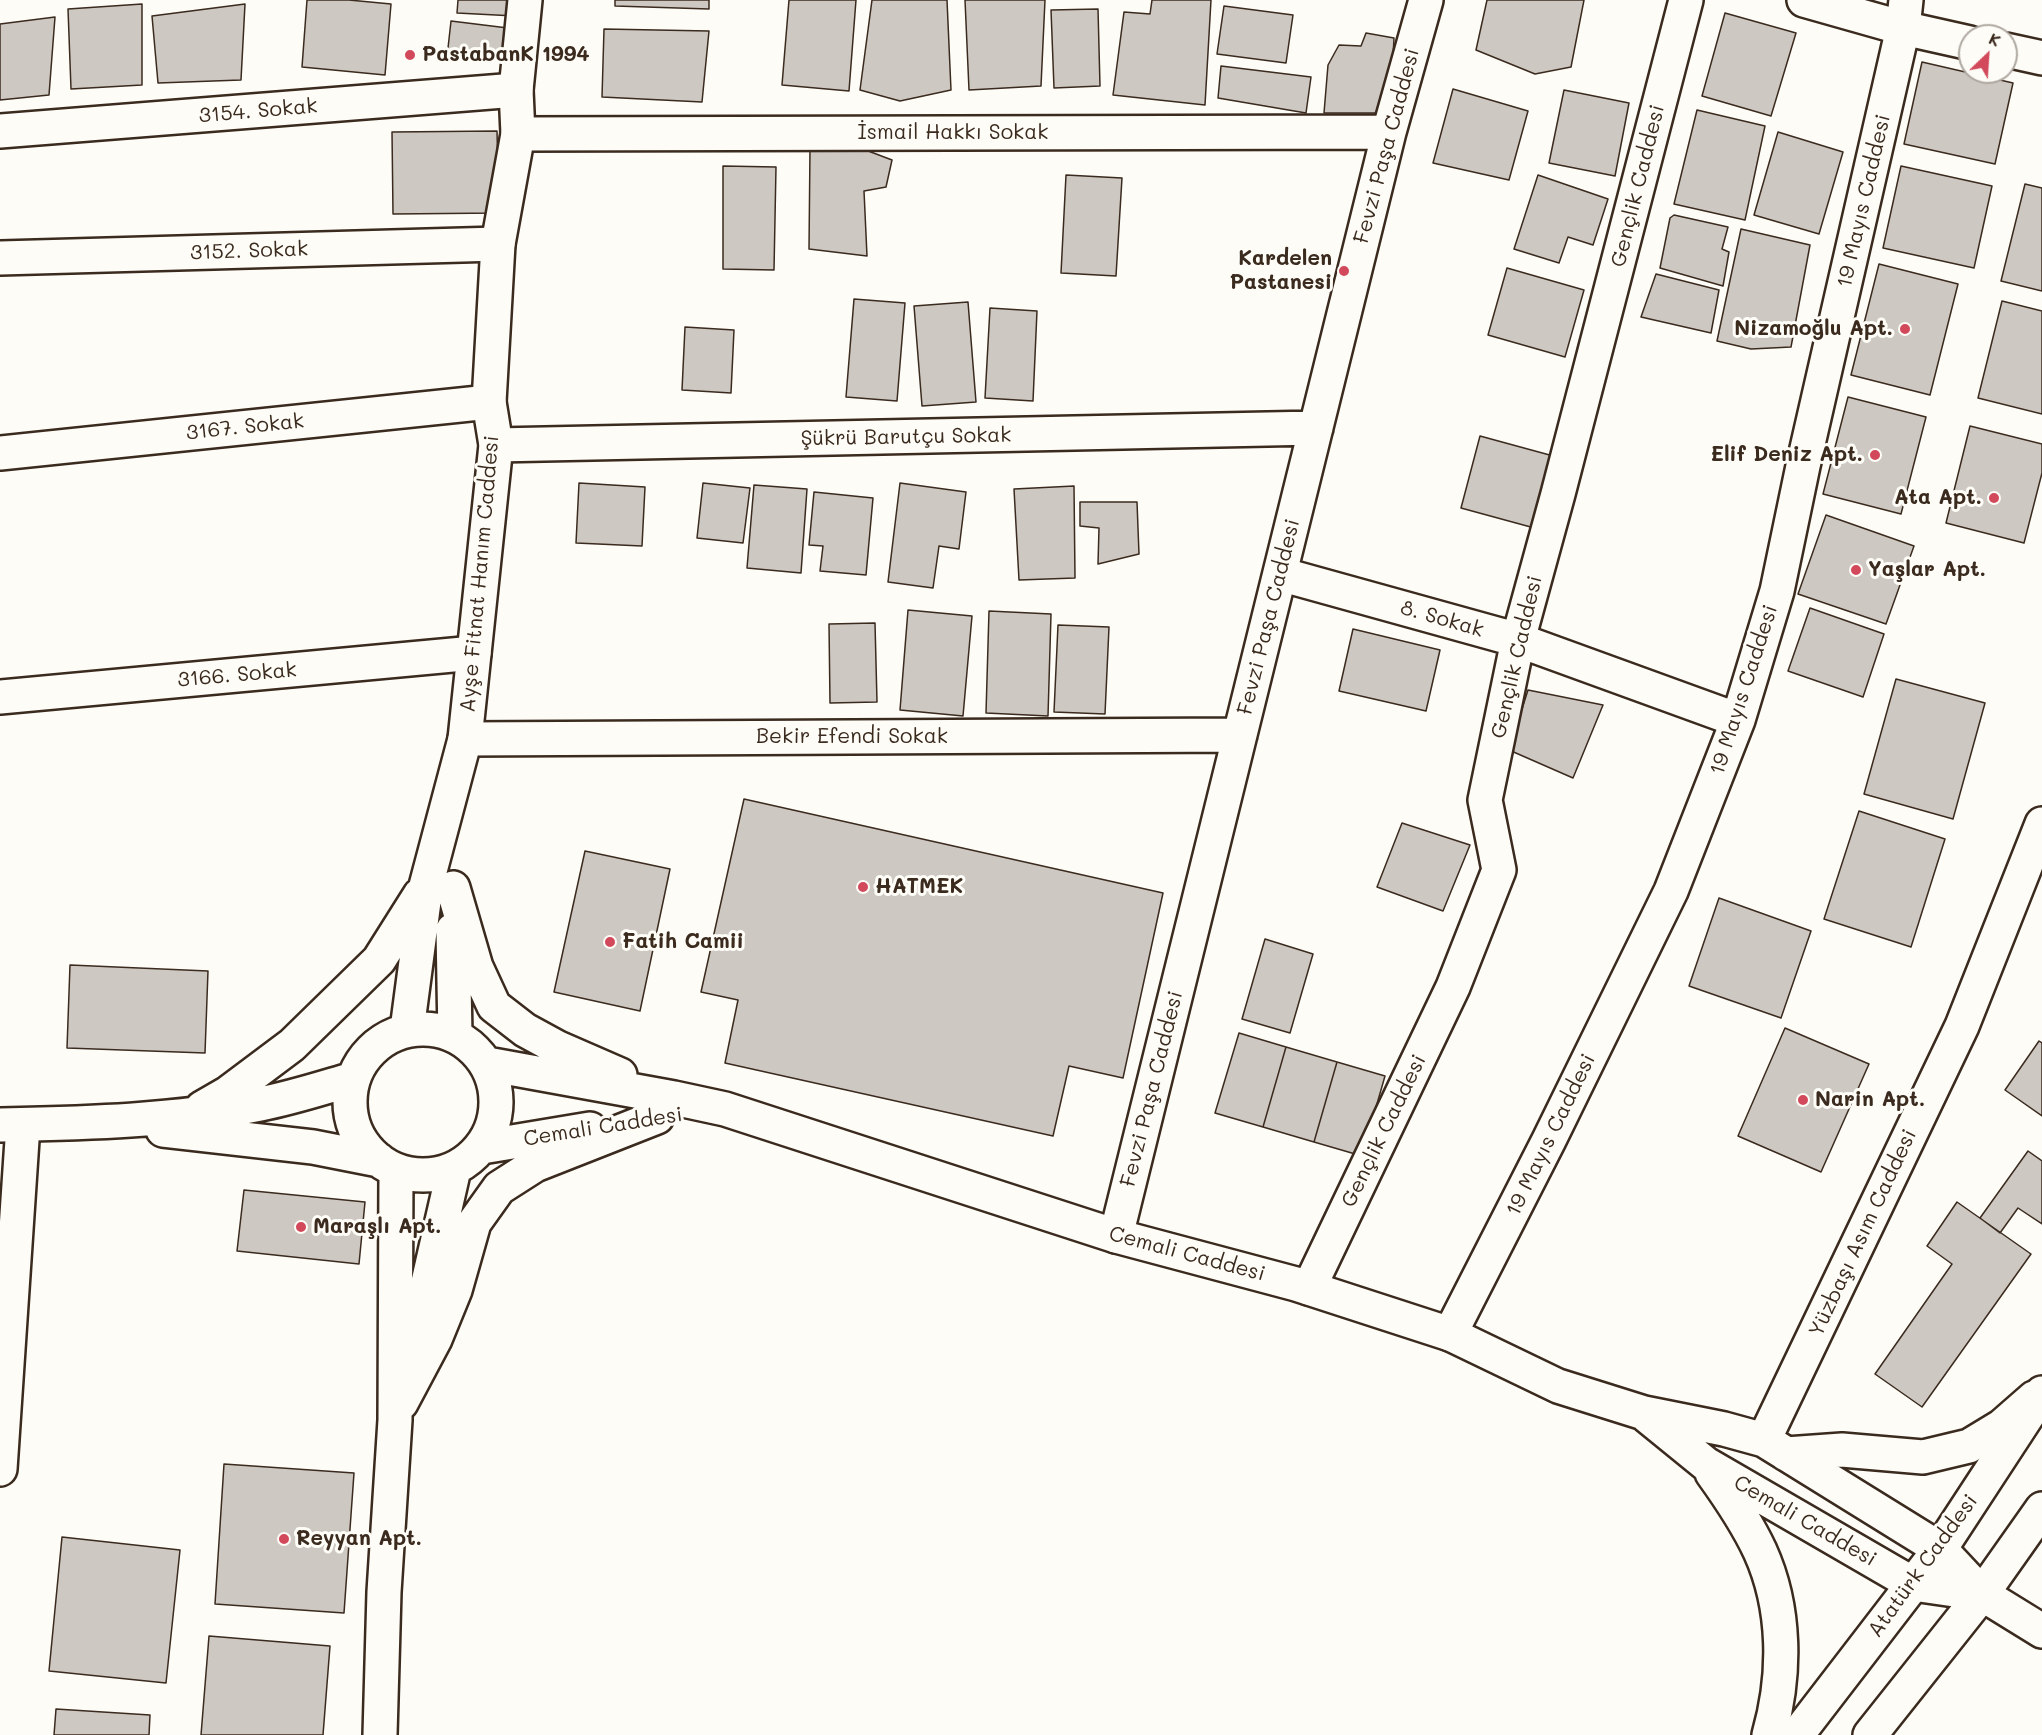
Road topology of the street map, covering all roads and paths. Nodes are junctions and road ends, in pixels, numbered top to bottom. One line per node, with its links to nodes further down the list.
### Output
1 (525, 0): 9 (street, Ayşe Fitnat Hanım Caddesi)
2 (1426, 0): 11 (street, Fevzi Paşa Caddesi)
3 (1686, 0): 20 (street, Gençlik Caddesi)
4 (1804, 0): 5 (street)
5 (1905, 14): 6 (street); 23 (street, 19 Mayıs Caddesi)
6 (1958, 38)
7 (2018, 53): 8 (street)
8 (2042, 58)
9 (516, 90): 10 (street, 3154. Sokak); 12 (street, Ayşe Fitnat Hanım Caddesi)
10 (0, 131)
11 (1389, 132): 12 (street, İsmail Hakkı Sokak); 16 (street, Fevzi Paşa Caddesi)
12 (518, 134): 13 (street, Ayşe Fitnat Hanım Caddesi)
13 (498, 244): 14 (street, 3152. Sokak); 15 (street, Ayşe Fitnat Hanım Caddesi)
14 (0, 258)
15 (489, 402): 17 (street, Ayşe Fitnat Hanım Caddesi); 18 (street, 3167. Sokak)
16 (1316, 428): 17 (street, Şükrü Barutçu Sokak); 19 (street, Fevzi Paşa Caddesi)
17 (496, 445): 21 (street, Ayşe Fitnat Hanım Caddesi)
18 (0, 453)
19 (1280, 573): 20 (street, 8. Sokak); 24 (street, Fevzi Paşa Caddesi)
20 (1518, 640): 23 (street, 8. Sokak); 40 (street, Gençlik Caddesi)
21 (474, 653): 22 (street, 3166. Sokak); 25 (street, Ayşe Fitnat Hanım Caddesi)
22 (0, 697)
23 (1738, 720): 41 (street, 19 Mayıs Caddesi)
24 (1240, 735): 25 (street, Bekir Efendi Sokak); 39 (street, Fevzi Paşa Caddesi)
25 (465, 738): 27 (street, Ayşe Fitnat Hanım Caddesi)
26 (2042, 824): 45 (street, Yüzbaşı Asım Caddesi)
27 (439, 887): 28 (street, Ayşe Fitnat Hanım Caddesi); 29 (street, Ayşe Fitnat Hanım Caddesi); 32 (street); 33 (street)
28 (407, 1030): 29 (street); 31 (street)
29 (455, 1035): 30 (street)
30 (487, 1064): 32 (street, Cemali Caddesi); 36 (street)
31 (353, 1079): 33 (street); 37 (street)
32 (665, 1108): 36 (street, Cemali Caddesi); 39 (street, Cemali Caddesi); 43 (street)
33 (193, 1113): 34 (street)
34 (80, 1124): 35 (street); 37 (street)
35 (12, 1125): 47 (street)
36 (482, 1147): 38 (street)
37 (387, 1165): 38 (street); 43 (street)
38 (454, 1169): 43 (street)
39 (1116, 1236): 40 (street, Cemali Caddesi)
40 (1309, 1288): 41 (street, Cemali Caddesi)
41 (1450, 1334): 44 (street, Cemali Caddesi)
42 (2042, 1392): 45 (street, Cemali Caddesi); 49 (street, Atatürk Caddesi)
43 (398, 1411): 53 (street)
44 (1644, 1413): 45 (street, Cemali Caddesi); 46 (street, Cemali Caddesi)
45 (1775, 1447): 49 (street, Cemali Caddesi)
46 (1706, 1464): 50 (street, Cemali Caddesi); 54 (street, Cemali Caddesi)
47 (0, 1469)
48 (2042, 1509): 51 (street)
49 (1940, 1549): 50 (street, Atatürk Caddesi); 51 (street, Cemali Caddesi)
50 (1913, 1584): 51 (street, Cemali Caddesi); 55 (street, Atatürk Caddesi)
51 (1982, 1594): 52 (street); 56 (street)
52 (2042, 1631)
53 (381, 1735)
54 (1769, 1735)
55 (1797, 1735)
56 (1870, 1735)

